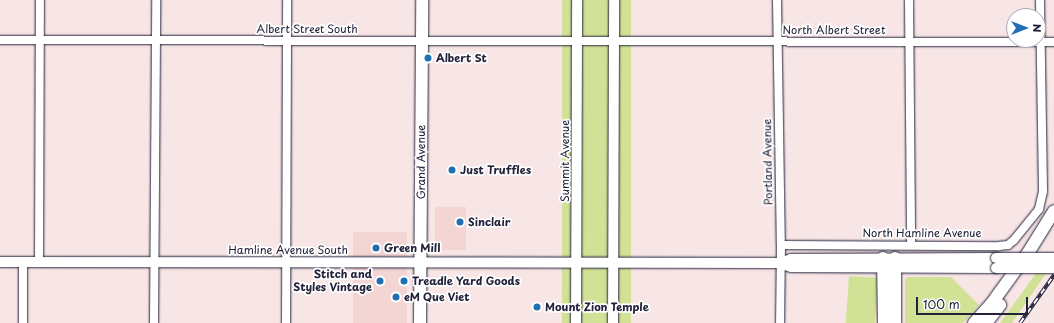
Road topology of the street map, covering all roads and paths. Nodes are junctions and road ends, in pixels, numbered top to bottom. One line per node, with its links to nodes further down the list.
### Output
1 (40, 0): 10 (street)
2 (156, 0): 11 (street)
3 (288, 0): 12 (street)
4 (422, 0): 13 (main road, Grand Avenue)
5 (578, 0): 14 (street, Summit Avenue)
6 (614, 0): 15 (street)
7 (777, 0): 16 (street, Portland Avenue)
8 (909, 0): 17 (street)
9 (0, 40): 10 (street, Albert Street South)
10 (40, 40): 11 (street, Albert Street South); 27 (street)
11 (156, 40): 12 (street, Albert Street South); 28 (street)
12 (287, 40): 13 (street, Albert Street South); 29 (street)
13 (421, 40): 14 (street, Albert Street South); 30 (main road, Grand Avenue)
14 (578, 41): 15 (street, Albert Street South); 31 (street, Summit Avenue)
15 (614, 41): 16 (street, North Albert Street); 32 (street)
16 (777, 41): 17 (street, North Albert Street); 22 (street, Portland Avenue)
17 (910, 41): 18 (street, North Albert Street); 23 (street)
18 (1006, 42)
19 (1041, 48): 23 (street, North Hamline Avenue)
20 (1054, 211): 47 (main road)
21 (1054, 224): 48 (main road)
22 (781, 245): 23 (street, North Hamline Avenue); 33 (street, Portland Avenue)
23 (911, 245)
24 (1054, 258): 36 (street, bridge)
25 (0, 262): 26 (street, Hamline Avenue South)
26 (23, 262): 27 (street, Hamline Avenue South); 38 (street)
27 (39, 262): 28 (street, Hamline Avenue South)
28 (154, 262): 29 (street, Hamline Avenue South); 39 (street)
29 (286, 262): 30 (street, Hamline Avenue South); 40 (street)
30 (420, 262): 31 (street, Hamline Avenue South); 41 (main road, Grand Avenue)
31 (576, 263): 32 (street); 42 (street, Summit Avenue)
32 (613, 263): 33 (street); 43 (street)
33 (780, 263): 34 (street); 44 (street, Portland Avenue)
34 (883, 263): 35 (street); 45 (main road)
35 (895, 263): 36 (street); 46 (main road)
36 (996, 263): 37 (street, bridge)
37 (1054, 268)
38 (22, 323)
39 (154, 323)
40 (286, 323)
41 (420, 323)
42 (576, 323)
43 (612, 323)
44 (780, 323)
45 (884, 323)
46 (895, 323)
47 (974, 323)
48 (986, 323)

